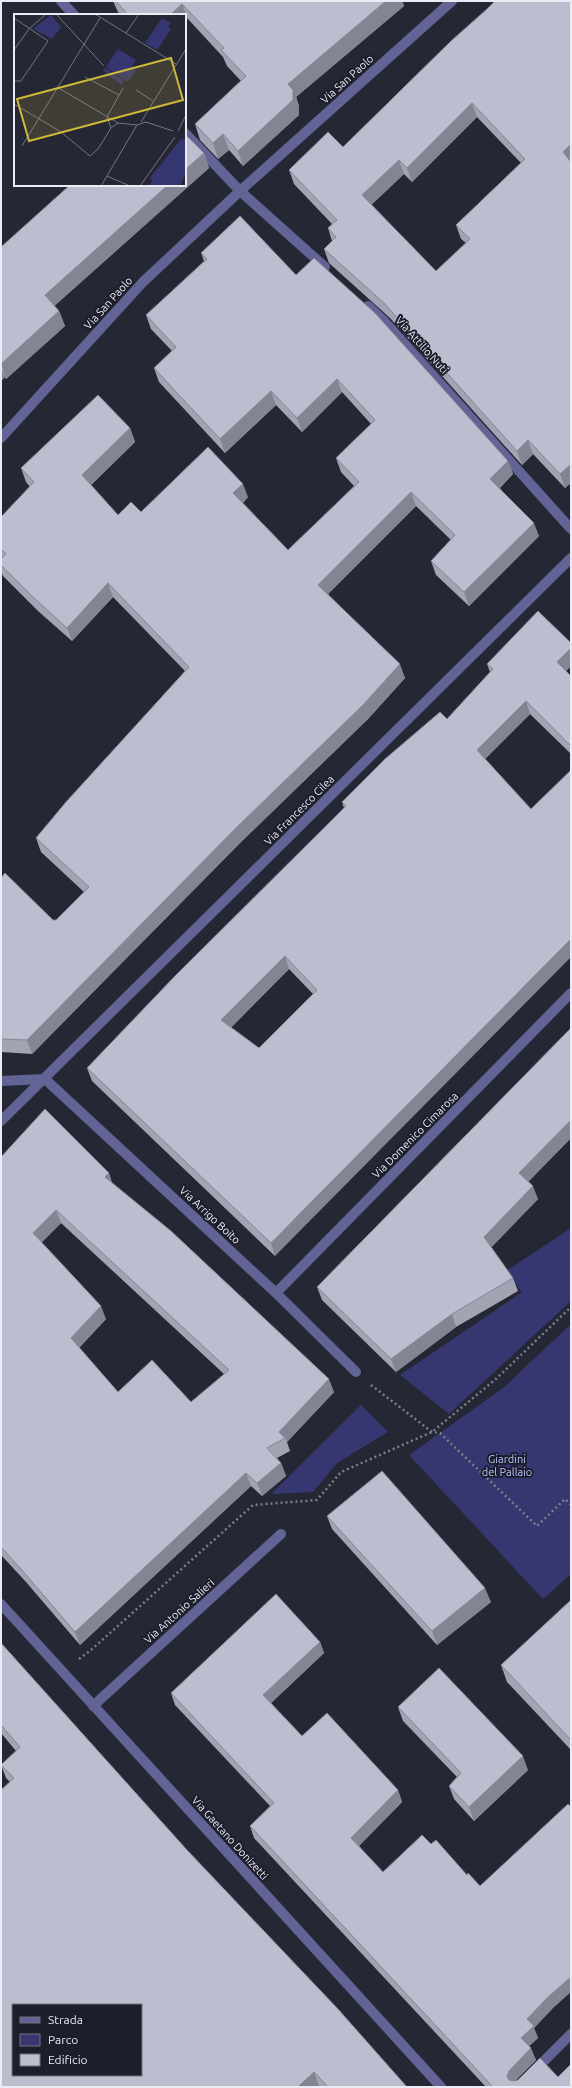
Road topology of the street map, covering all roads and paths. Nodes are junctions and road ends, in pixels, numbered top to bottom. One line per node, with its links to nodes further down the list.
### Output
1 (61, 1): 3 (street)
2 (452, 1): 5 (street, Via San Paolo)
3 (73, 14)
4 (186, 134): 5 (street)
5 (240, 191): 6 (street); 8 (street, Via San Paolo)
6 (333, 275)
7 (362, 301): 9 (street, Via Attilio Nuti)
8 (1, 438)
9 (571, 529)
10 (571, 558): 12 (street, Via Francesco Cilea)
11 (571, 993): 15 (street, Via Domenico Cimarosa)
12 (45, 1079): 13 (street); 14 (street, Via Francesco Cilea); 15 (street, Via Arrigo Boito)
13 (1, 1081)
14 (1, 1121)
15 (276, 1293): 17 (street, Via Arrigo Boito)
16 (571, 1307): 18 (path)
17 (356, 1372): 18 (path)
18 (432, 1432): 19 (path); 22 (path)
19 (571, 1505)
20 (280, 1534): 23 (street, Via Antonio Salieri)
21 (1, 1604): 23 (street, Via Gaetano Donizetti)
22 (73, 1658)
23 (93, 1706): 25 (street, Via Gaetano Donizetti)
24 (571, 2034): 26 (street)
25 (442, 2087)
26 (518, 2087)

